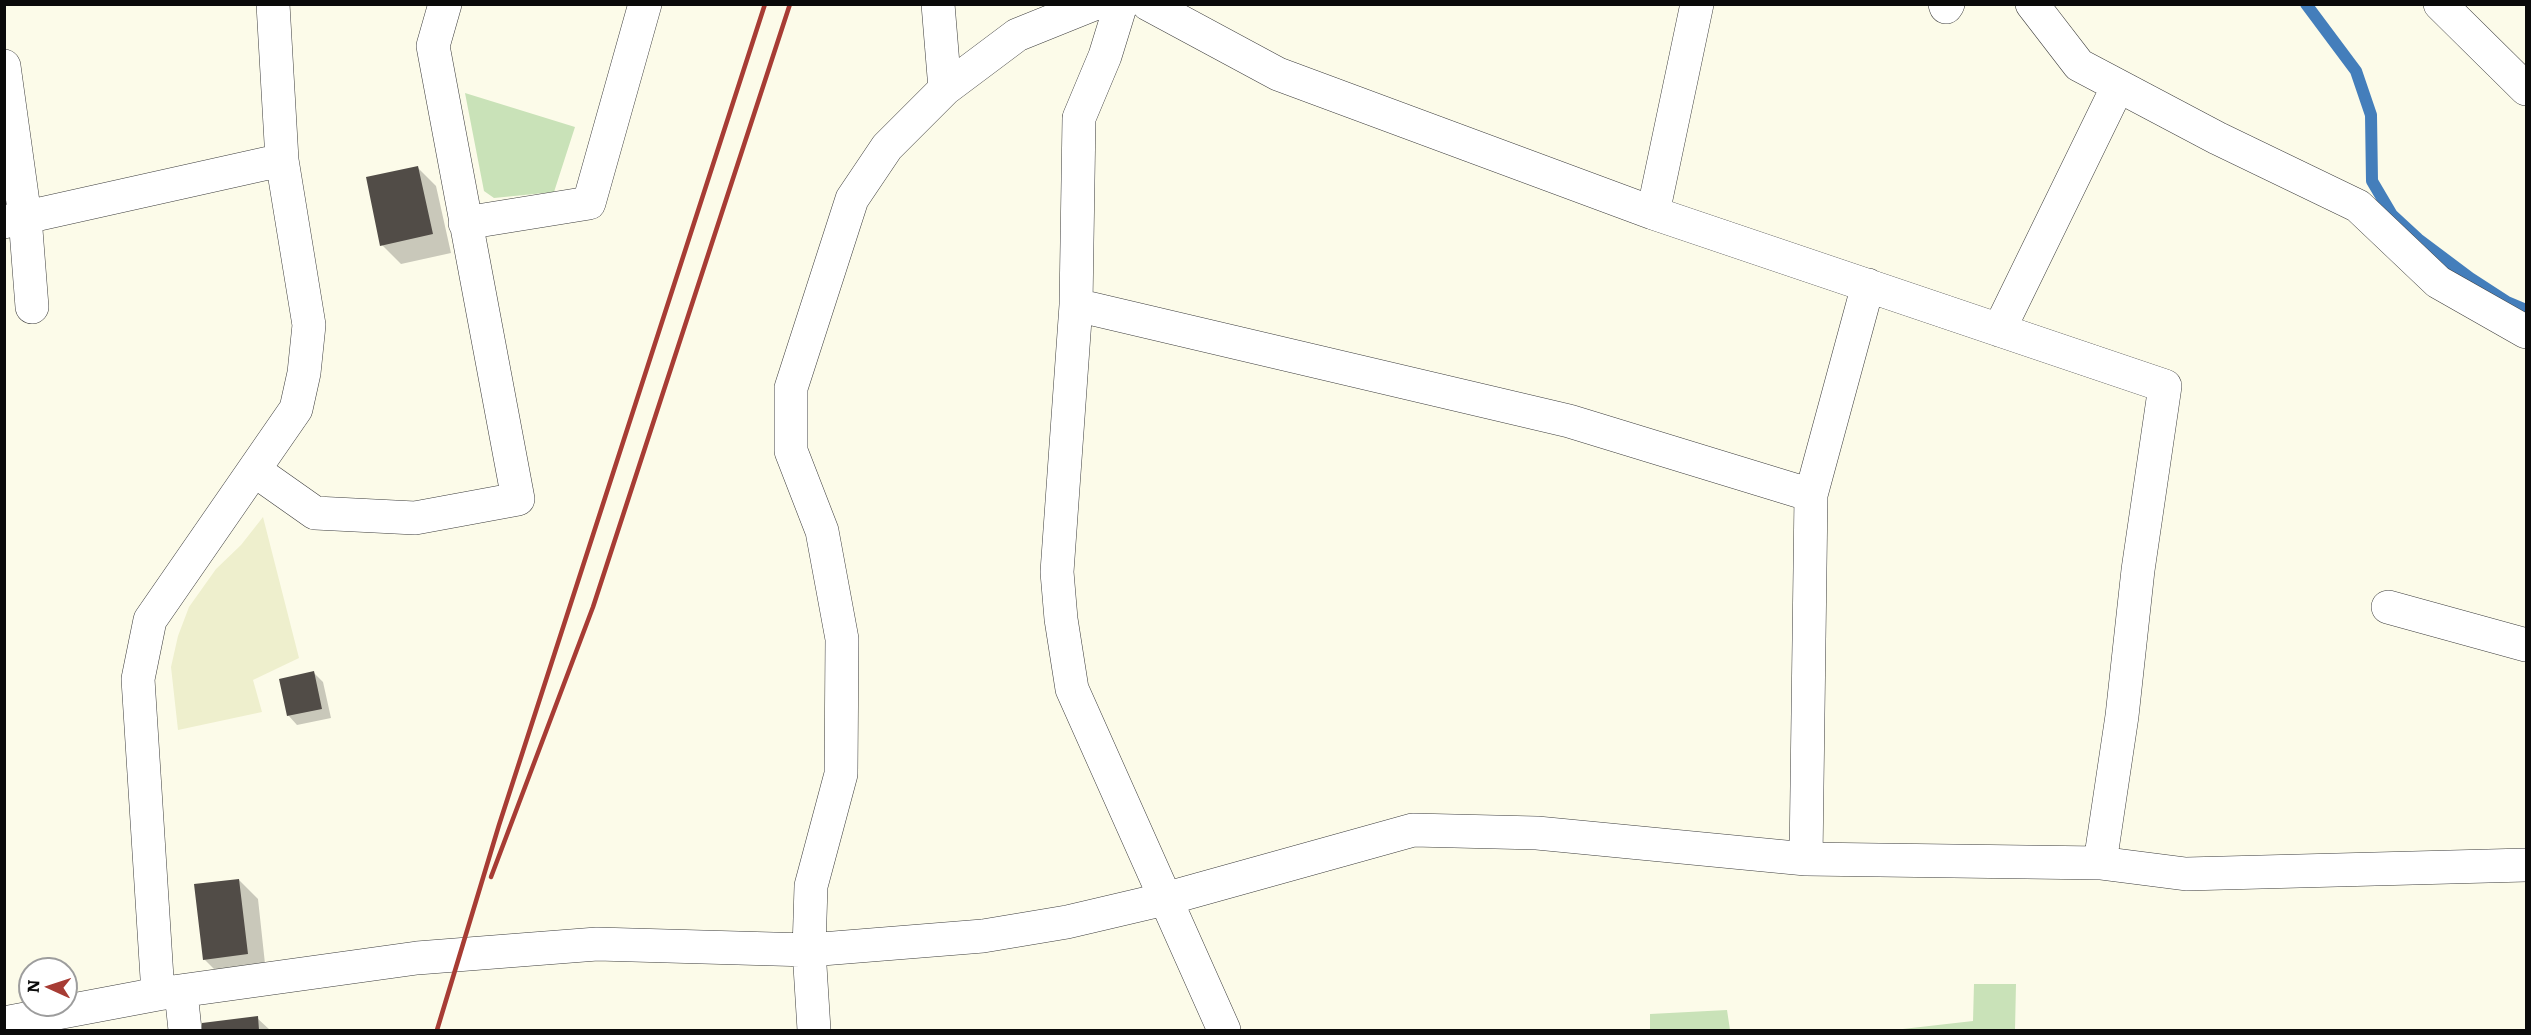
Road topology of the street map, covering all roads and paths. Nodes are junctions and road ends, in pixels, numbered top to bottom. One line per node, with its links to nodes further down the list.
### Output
1 (273, 4): 15 (street)
2 (445, 4): 18 (street)
3 (645, 4): 18 (street)
4 (938, 4): 13 (street)
5 (1094, 4): 13 (street)
6 (1121, 4): 20 (street)
7 (1148, 4): 16 (street)
8 (1697, 4): 16 (street)
9 (2032, 4): 12 (street)
10 (2440, 4): 14 (street)
11 (4, 66): 17 (street)
12 (2118, 86): 22 (street); 23 (street)
13 (945, 89): 32 (street)
14 (2526, 89)
15 (282, 160): 17 (street); 24 (street)
16 (1653, 213): 19 (street)
17 (15, 220): 21 (street)
18 (465, 224): 24 (street)
19 (1868, 285): 22 (street); 25 (street)
20 (1076, 305): 25 (street); 31 (street)
21 (32, 306)
22 (1999, 330): 29 (street)
23 (2526, 332)
24 (254, 470): 33 (street)
25 (1811, 495): 28 (street)
26 (2388, 607): 27 (street)
27 (2526, 645)
28 (1806, 859): 29 (street); 31 (street)
29 (2100, 863): 30 (street)
30 (2526, 865)
31 (1165, 899): 32 (street); 37 (street)
32 (809, 950): 33 (street); 36 (street)
33 (170, 993): 34 (street); 35 (street)
34 (4, 1023)
35 (186, 1030)
36 (814, 1030)
37 (1224, 1030)

